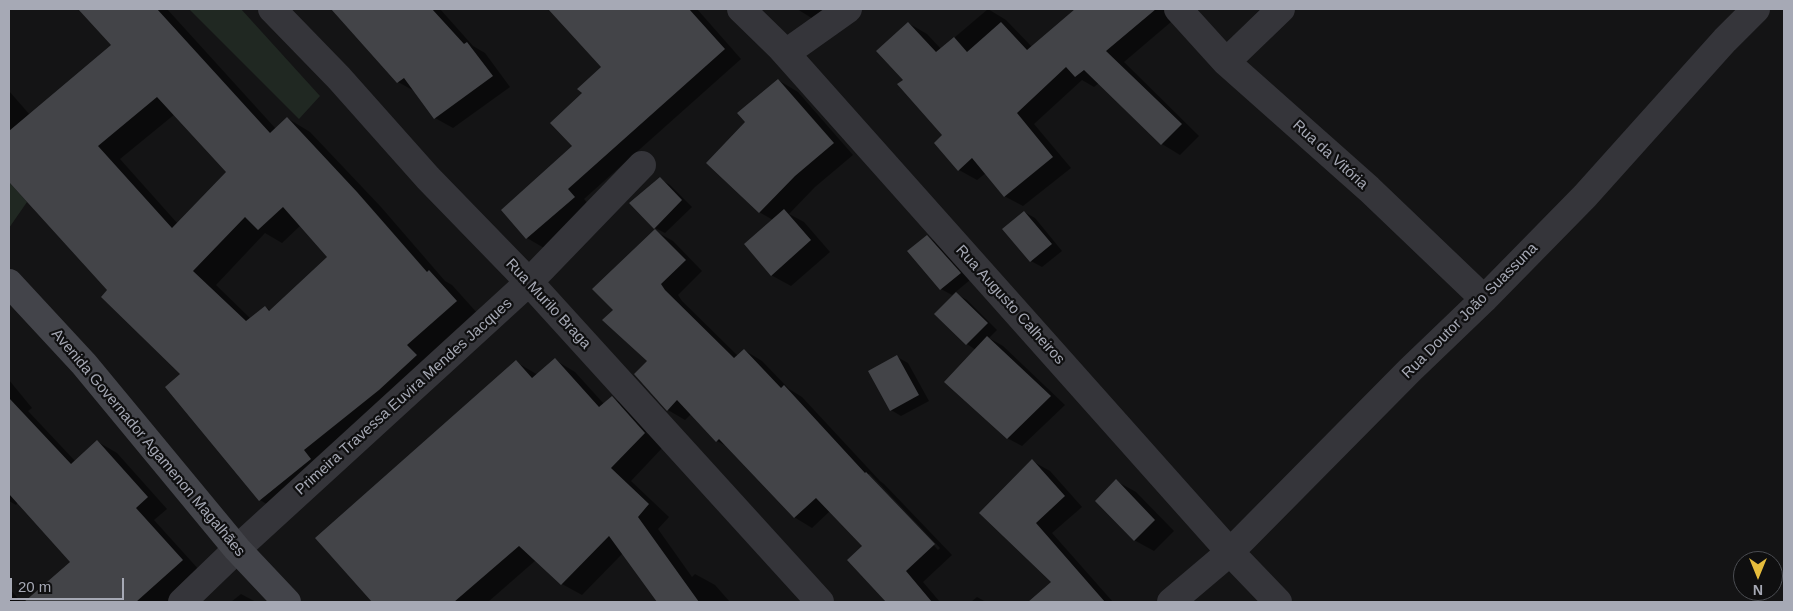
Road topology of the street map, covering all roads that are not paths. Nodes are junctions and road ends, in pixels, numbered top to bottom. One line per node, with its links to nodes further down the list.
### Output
1 (272, 9): 10 (street, Rua Murilo Braga)
2 (741, 9): 7 (street, Rua Augusto Calheiros)
3 (848, 9): 7 (street)
4 (1178, 9): 8 (street, Rua da Vitória)
5 (1281, 9): 8 (street)
6 (1756, 9): 12 (street, Rua Doutor João Suassuna)
7 (786, 53): 14 (street, Rua Augusto Calheiros)
8 (1226, 62): 12 (street, Rua da Vitória)
9 (642, 165): 10 (street, Primeira Travessa Euvira Mendes Jacques)
10 (529, 282): 13 (street, Primeira Travessa Euvira Mendes Jacques); 17 (street, Rua Murilo Braga)
11 (9, 283): 13 (main road, Avenida Governador Agamenon Magalhães)
12 (1484, 299): 14 (street, Rua Doutor João Suassuna)
13 (237, 549): 15 (street, Primeira Travessa Euvira Mendes Jacques); 16 (main road, Avenida Governador Agamenon Magalhães)
14 (1230, 552): 18 (street, Rua Doutor João Suassuna); 19 (street, Rua Augusto Calheiros)
15 (182, 602)
16 (286, 602)
17 (820, 602)
18 (1172, 602)
19 (1278, 602)

